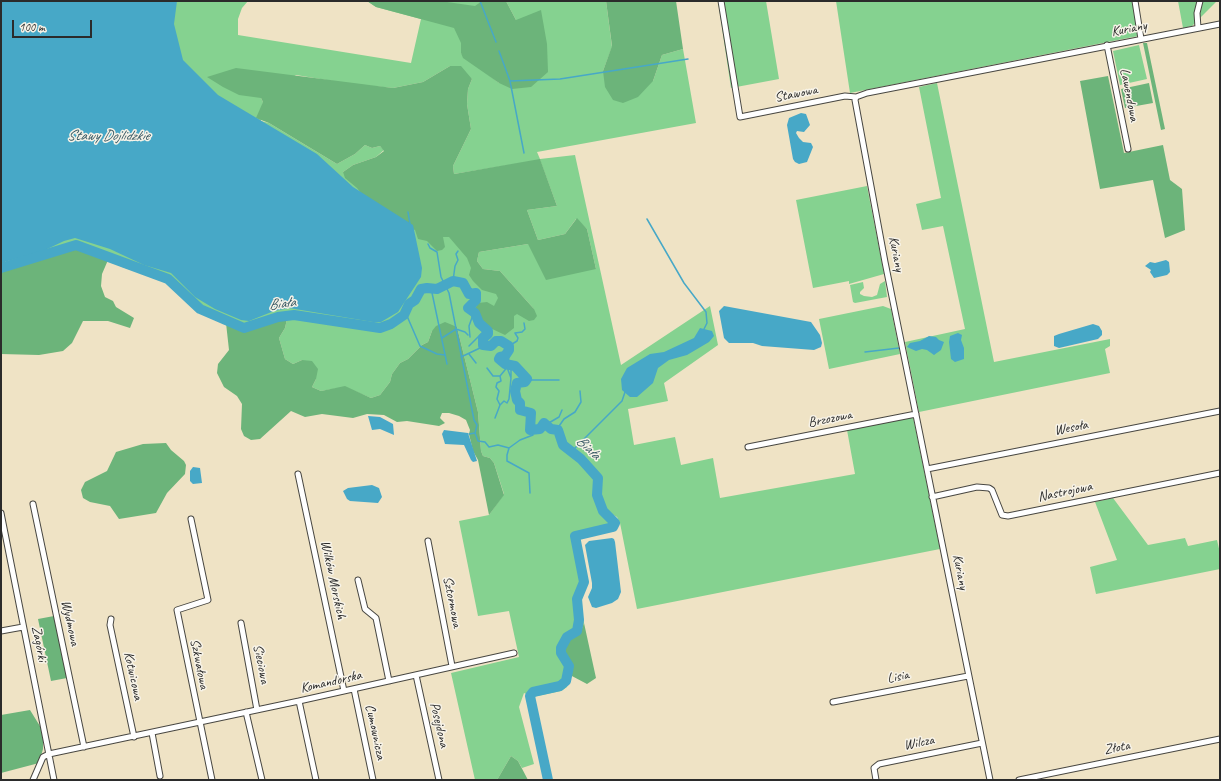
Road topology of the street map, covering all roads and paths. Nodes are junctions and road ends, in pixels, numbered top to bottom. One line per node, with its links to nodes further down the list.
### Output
1 (721, 1): 8 (street, Stawowa)
2 (1135, 1): 6 (street)
3 (1200, 1): 5 (street)
4 (1220, 24): 5 (street, Kuriany)
5 (1198, 25): 6 (street, Kuriany)
6 (1141, 39): 7 (street, Kuriany)
7 (1107, 45): 8 (street, Kuriany); 9 (street, Lawendowa)
8 (856, 97): 11 (street, Kuriany)
9 (1128, 149)
10 (1220, 411): 13 (street, Wesoła)
11 (916, 414): 12 (street, Brzozowa); 13 (street, Kuriany)
12 (748, 447)
13 (927, 469): 16 (street, Kuriany)
14 (1220, 473): 16 (street, Nastrojowa)
15 (298, 474): 32 (street, Wilków Morskich)
16 (932, 497): 29 (street, Kuriany)
17 (33, 504): 42 (street, Wydmowa)
18 (1, 513): 24 (street, Zagórki)
19 (191, 519): 37 (street, Szkwałowa)
20 (428, 541): 27 (street, Sztormowa)
21 (358, 580): 30 (street)
22 (111, 619): 39 (street, Kotwicowa)
23 (241, 623): 35 (street, Sieciowa)
24 (23, 627): 25 (street); 43 (street, Zagórki)
25 (1, 631)
26 (514, 653): 27 (street, Komandorska)
27 (452, 666): 28 (street, Komandorska)
28 (416, 675): 30 (street, Komandorska); 51 (street, Posejdona)
29 (968, 676): 34 (street, Lisia); 41 (street, Kuriany)
30 (389, 681): 31 (street, Komandorska)
31 (354, 689): 32 (street, Komandorska); 50 (street, Cumownicza)
32 (344, 691): 33 (street, Komandorska)
33 (299, 701): 35 (street, Komandorska); 49 (street)
34 (833, 702)
35 (257, 710): 36 (street, Komandorska)
36 (246, 712): 37 (street, Komandorska); 48 (street)
37 (199, 723): 38 (street, Komandorska); 47 (street, Szkwałowa)
38 (152, 733): 39 (street, Komandorska); 44 (street)
39 (134, 737): 42 (street, Komandorska)
40 (1220, 739): 54 (street, Złota)
41 (982, 743): 52 (street, Wilcza); 53 (street, Kuriany)
42 (84, 746): 43 (street, Komandorska)
43 (49, 754): 45 (street); 46 (street, Zagórki)
44 (160, 776)
45 (32, 780)
46 (54, 780)
47 (212, 780)
48 (262, 780)
49 (316, 780)
50 (373, 780)
51 (439, 780)
52 (876, 780)
53 (990, 780)
54 (1019, 780)

